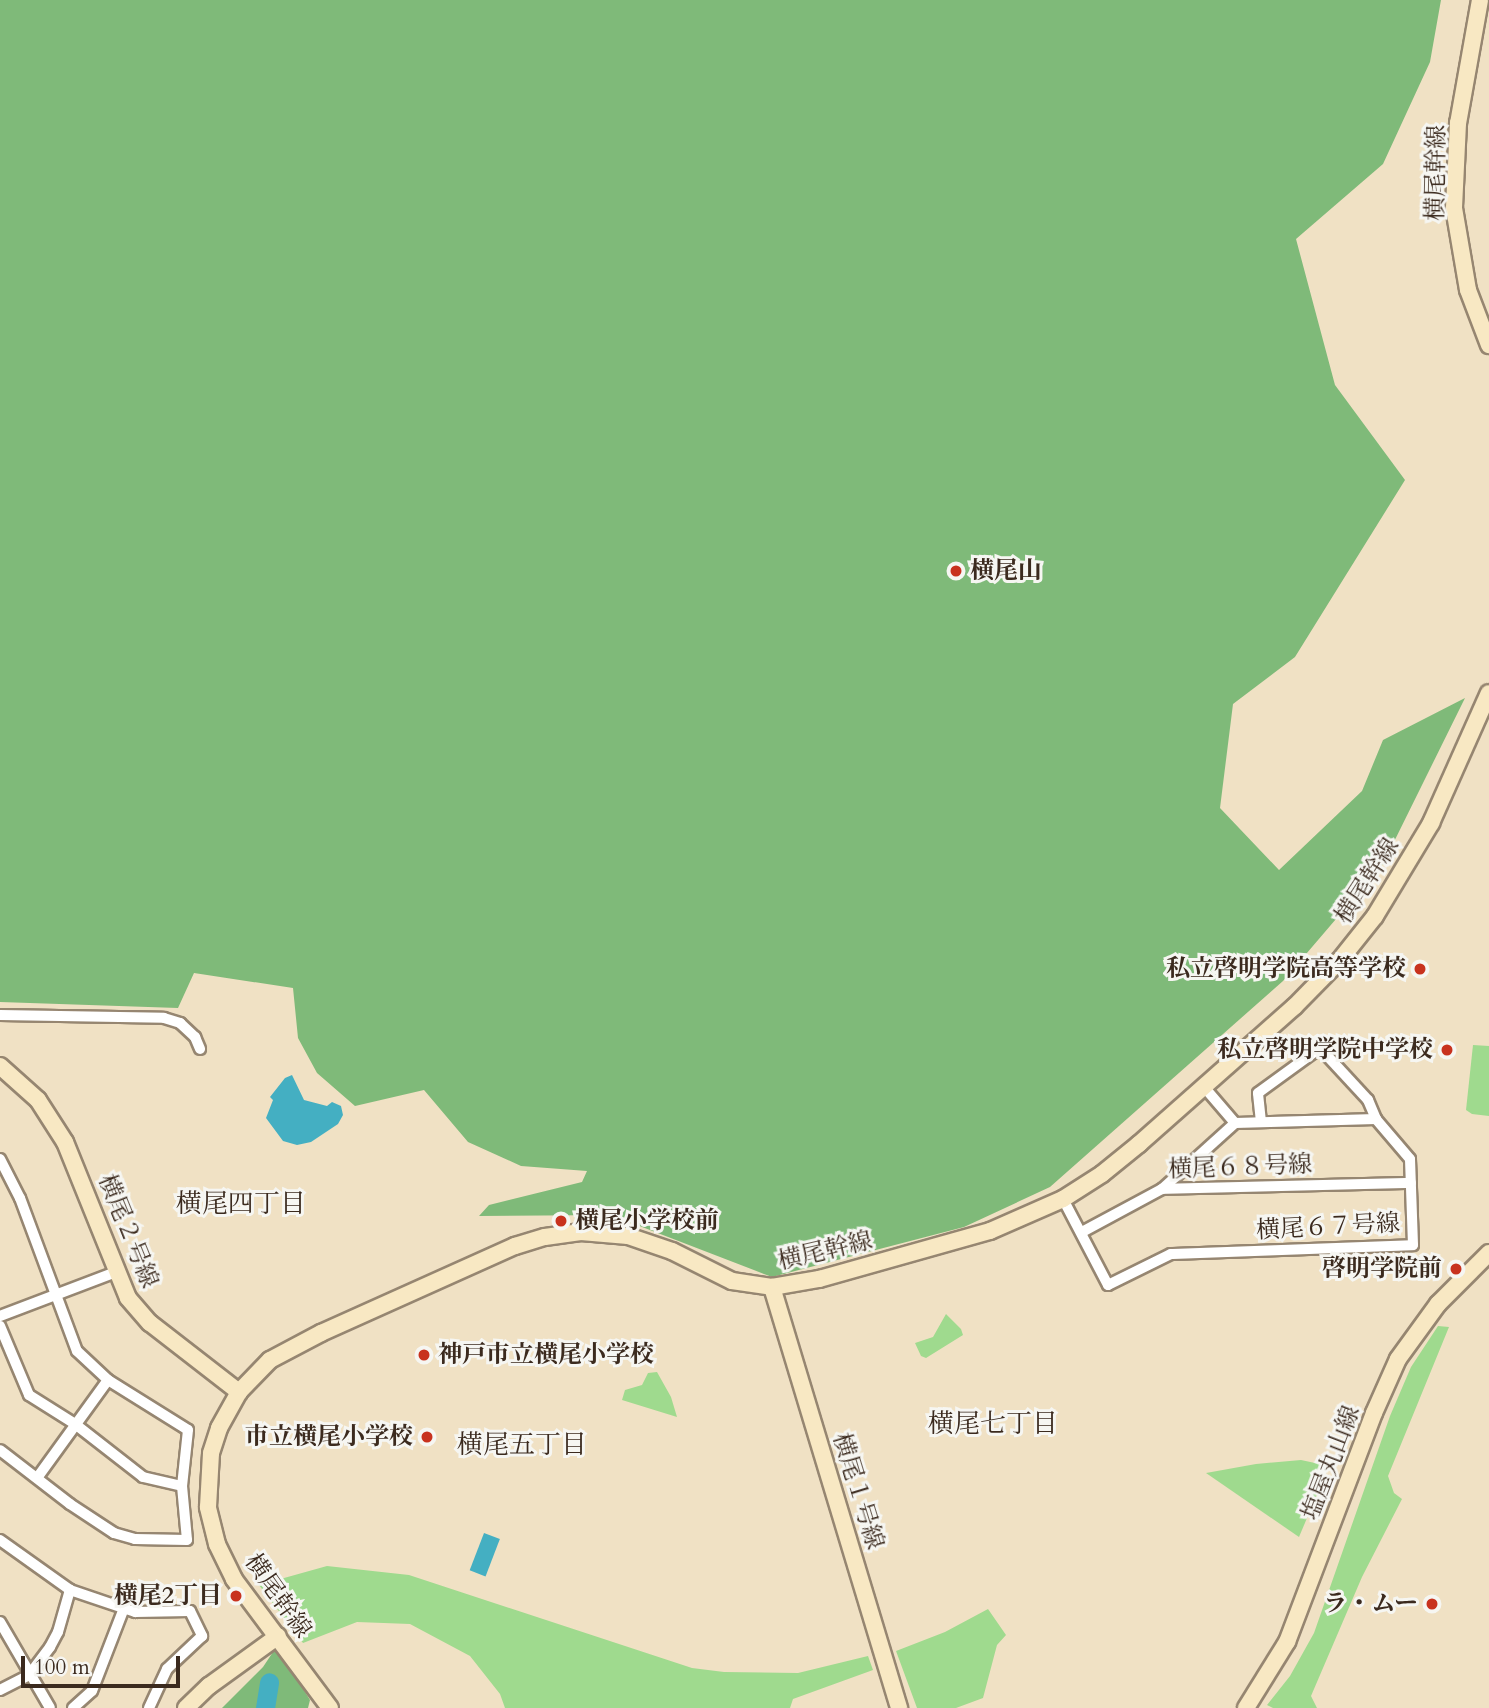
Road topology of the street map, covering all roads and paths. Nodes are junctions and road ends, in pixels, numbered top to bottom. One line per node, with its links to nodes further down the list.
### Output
1 (1480, 0): 2 (street, 横尾幹線)
2 (1489, 345)
3 (1489, 692): 7 (street, 横尾幹線)
4 (0, 1015): 5 (street)
5 (200, 1049)
6 (0, 1066): 17 (street, 横尾２号線)
7 (1204, 1087): 10 (street); 14 (street, 横尾幹線)
8 (1376, 1119): 9 (street); 9 (street, 横尾６７号線); 12 (street, 横尾６７号線)
9 (1261, 1122): 10 (street)
10 (1235, 1124): 13 (street)
11 (0, 1159): 19 (street)
12 (1410, 1183): 13 (street, 横尾６８号線); 15 (street, 横尾６７号線)
13 (1162, 1189): 15 (street, 横尾６８号線)
14 (1063, 1199): 15 (street, 横尾６７号線); 18 (street, 横尾幹線)
15 (1082, 1233)
16 (1489, 1253): 41 (street, 塩屋丸山線)
17 (116, 1272): 19 (street); 23 (street, 横尾２号線)
18 (772, 1287): 23 (street, 横尾幹線); 40 (street, 横尾１号線)
19 (55, 1296): 20 (street); 22 (street)
20 (0, 1316)
21 (0, 1326): 24 (street)
22 (108, 1380): 24 (street); 27 (street)
23 (239, 1392): 32 (street, 横尾幹線)
24 (75, 1424): 26 (street); 27 (street)
25 (0, 1450): 26 (street)
26 (37, 1478): 27 (street)
27 (182, 1486)
28 (0, 1540): 29 (street)
29 (70, 1590): 30 (street); 33 (street)
30 (124, 1608): 36 (street); 37 (street)
31 (0, 1622): 33 (street)
32 (278, 1636): 38 (street); 39 (street, 横尾幹線)
33 (29, 1675): 34 (street); 35 (street)
34 (0, 1690)
35 (50, 1708)
36 (73, 1708)
37 (149, 1708)
38 (186, 1708)
39 (330, 1708)
40 (900, 1708)
41 (1246, 1708)

